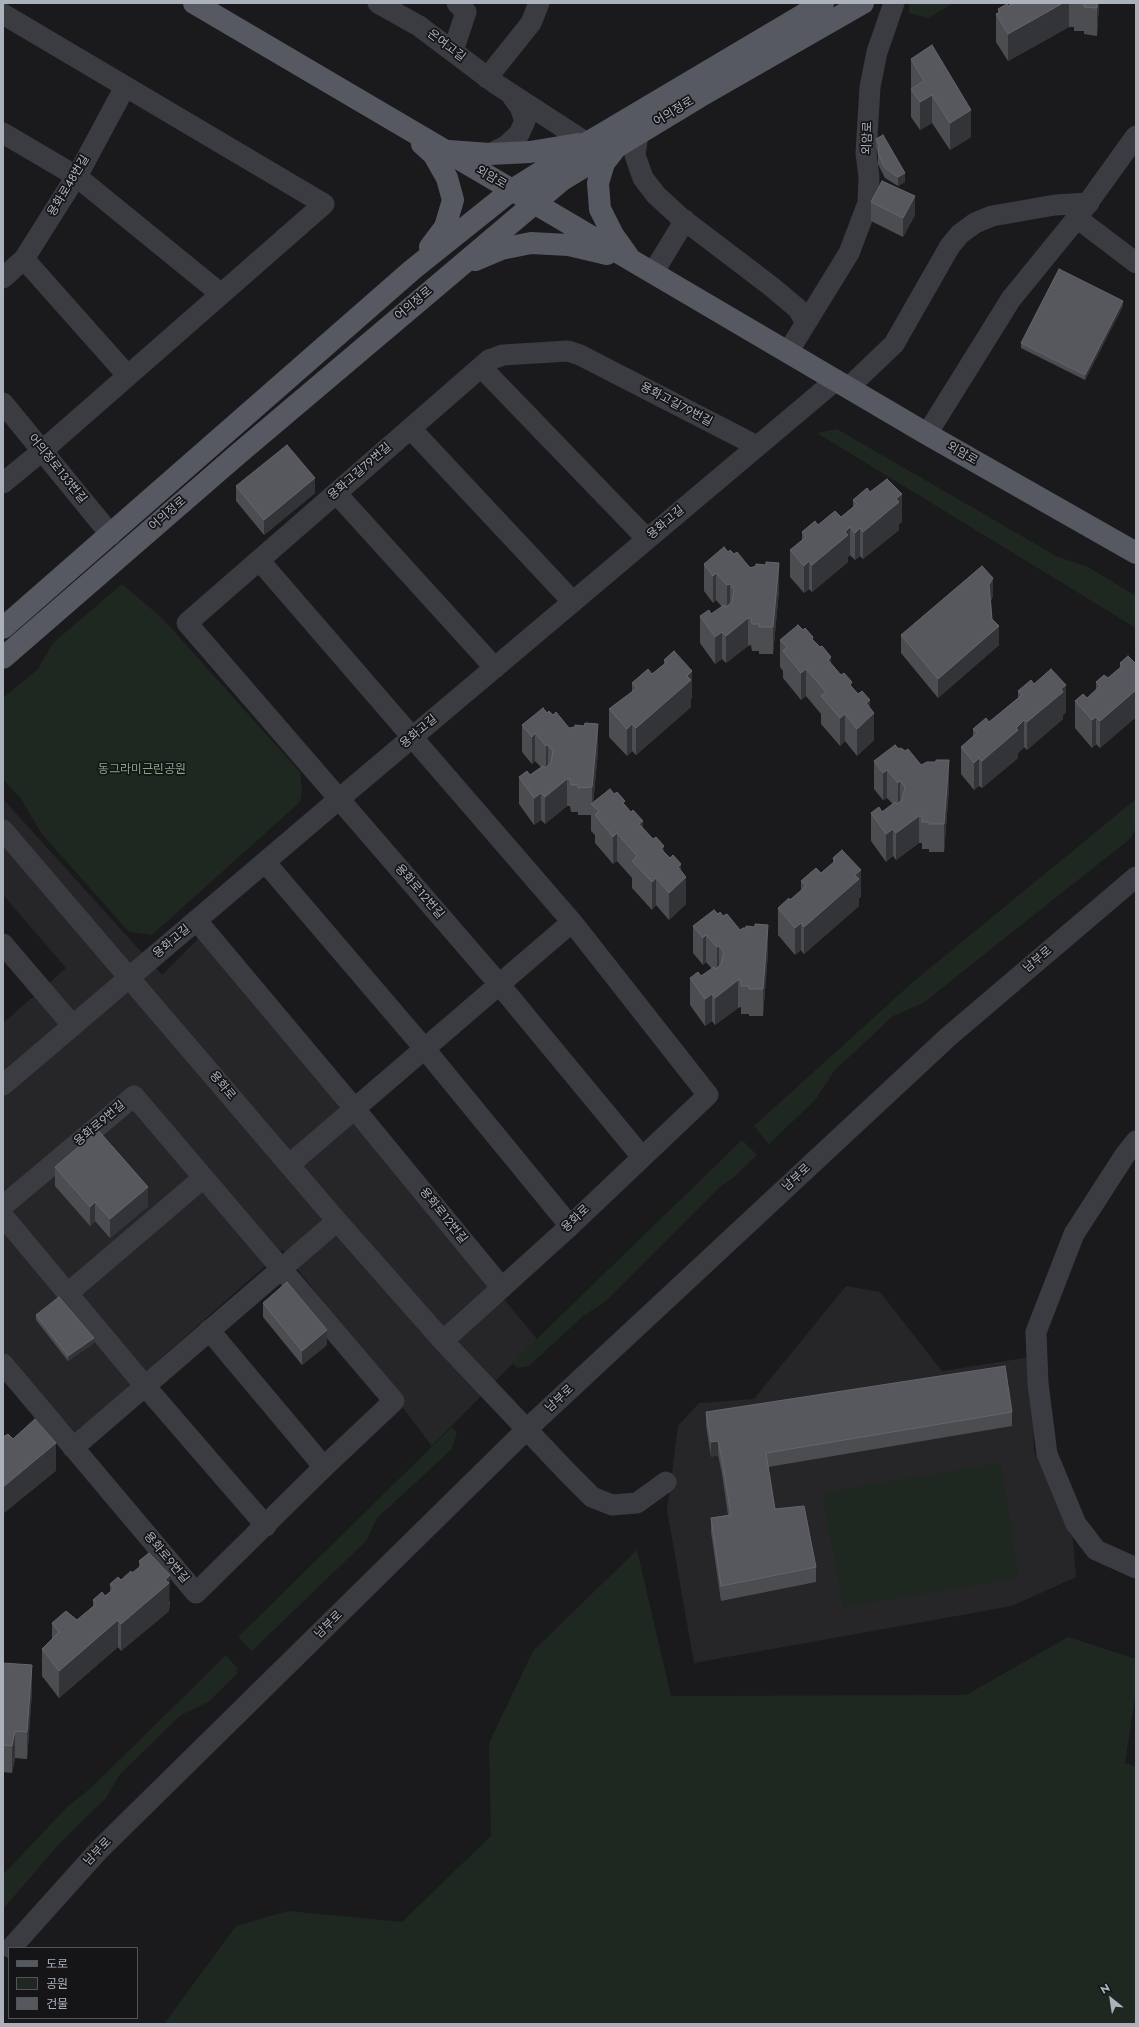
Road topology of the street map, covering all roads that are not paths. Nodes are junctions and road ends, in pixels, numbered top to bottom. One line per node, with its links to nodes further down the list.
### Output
1 (194, 3): 13 (main road, 외암로)
2 (378, 3): 9 (street, 온여고길)
3 (457, 3): 9 (street)
4 (539, 3): 10 (street)
5 (823, 3): 17 (main road, 어의정로)
6 (863, 3): 15 (main road, 어의정로)
7 (894, 3): 34 (street, 외암로)
8 (3, 14): 11 (street)
9 (453, 51): 10 (street, 온여고길)
10 (487, 78): 12 (street, 온여고길)
11 (125, 87): 21 (street, 용화로48번길); 33 (street)
12 (511, 94): 17 (street, 온여고길); 20 (street, 온여고길)
13 (400, 124): 19 (main road, 외암로); 29 (main road)
14 (3, 133): 21 (street)
15 (638, 134): 18 (main road, 어의정로); 25 (street)
16 (1136, 136): 24 (street)
17 (587, 143): 20 (main road); 22 (main road, 어의정로)
18 (616, 147): 23 (main road, 어의정로); 27 (main road)
19 (444, 150): 20 (main road); 22 (main road, 외암로)
20 (490, 154)
21 (76, 176): 26 (street, 용화로48번길); 33 (street)
22 (512, 190): 23 (main road, 외암로); 29 (main road, 어의정로)
23 (534, 203): 27 (main road, 외암로); 31 (main road, 어의정로)
24 (1083, 210): 28 (street); 38 (street, 용화고길); 41 (street)
25 (685, 220): 30 (street); 34 (street)
26 (24, 259): 32 (street, 용화로48번길); 37 (street)
27 (631, 260): 30 (main road, 외암로); 31 (main road)
28 (1136, 263)
29 (412, 270): 46 (main road, 어의정로)
30 (653, 273): 35 (main road, 외암로)
31 (446, 276): 52 (main road, 어의정로)
32 (3, 278)
33 (221, 294): 37 (street)
34 (806, 323): 35 (street, 외암로)
35 (788, 352): 38 (main road, 외암로)
36 (481, 367): 40 (street, 용화고길79번길); 42 (street, 용화고길79번길); 47 (street)
37 (128, 376): 43 (street)
38 (842, 384): 41 (main road, 외암로); 42 (street, 용화고길)
39 (3, 403): 43 (street, 어의정로133번길)
40 (410, 429): 45 (street, 용화고길79번길); 50 (street)
41 (927, 434): 48 (main road, 외암로)
42 (757, 446): 47 (street, 용화고길)
43 (42, 451): 44 (street); 46 (street, 어의정로133번길)
44 (3, 483)
45 (336, 493): 49 (street, 용화고길79번길); 53 (street)
46 (111, 535): 51 (main road, 어의정로)
47 (647, 539): 50 (street, 용화고길)
48 (1136, 554)
49 (259, 560): 54 (street); 55 (street, 용화고길79번길)
50 (572, 602): 53 (street, 용화고길)
51 (3, 628)
52 (3, 658)
53 (495, 668): 54 (street, 용화고길)
54 (413, 737): 55 (street, 용화고길); 60 (street)
55 (339, 799): 57 (street, 용화고길); 63 (street, 용화로12번길)
56 (3, 830): 62 (street, 용화로)
57 (265, 862): 59 (street, 용화고길); 65 (street)
58 (1136, 877): 83 (street, 남부로)
59 (197, 921): 62 (street, 용화고길); 67 (street, 용화로12번길)
60 (572, 922): 63 (street); 69 (street, 용화로)
61 (3, 944): 64 (street)
62 (130, 978): 64 (street, 용화고길); 70 (street, 용화로)
63 (499, 984): 65 (street); 69 (street, 용화로12번길)
64 (73, 1026): 66 (street, 용화고길)
65 (424, 1048): 67 (street); 75 (street)
66 (3, 1085)
67 (354, 1108): 70 (street); 77 (street, 용화로12번길)
68 (1136, 1141): 88 (street)
69 (642, 1157): 75 (street, 용화로)
70 (289, 1165): 74 (street, 용화로)
71 (203, 1178): 72 (street, 용화로9번길); 76 (street, 용화로9번길); 78 (street)
72 (3, 1206)
73 (3, 1216): 78 (street)
74 (337, 1221): 76 (street); 80 (street, 용화로)
75 (570, 1226): 77 (street, 용화로)
76 (280, 1268): 79 (street); 85 (street, 용화로9번길)
77 (502, 1288): 80 (street, 용화로)
78 (67, 1294): 82 (street)
79 (209, 1330): 82 (street); 85 (street)
80 (443, 1341): 83 (street, 용화로)
81 (3, 1364): 84 (street, 용화로9번길)
82 (145, 1386): 84 (street); 87 (street)
83 (528, 1429): 86 (street, 용화로); 89 (street, 남부로)
84 (73, 1448): 87 (street, 용화로9번길)
85 (324, 1467): 87 (street, 용화로9번길)
86 (666, 1482)
87 (266, 1526)
88 (1136, 1568)
89 (12, 1947)

